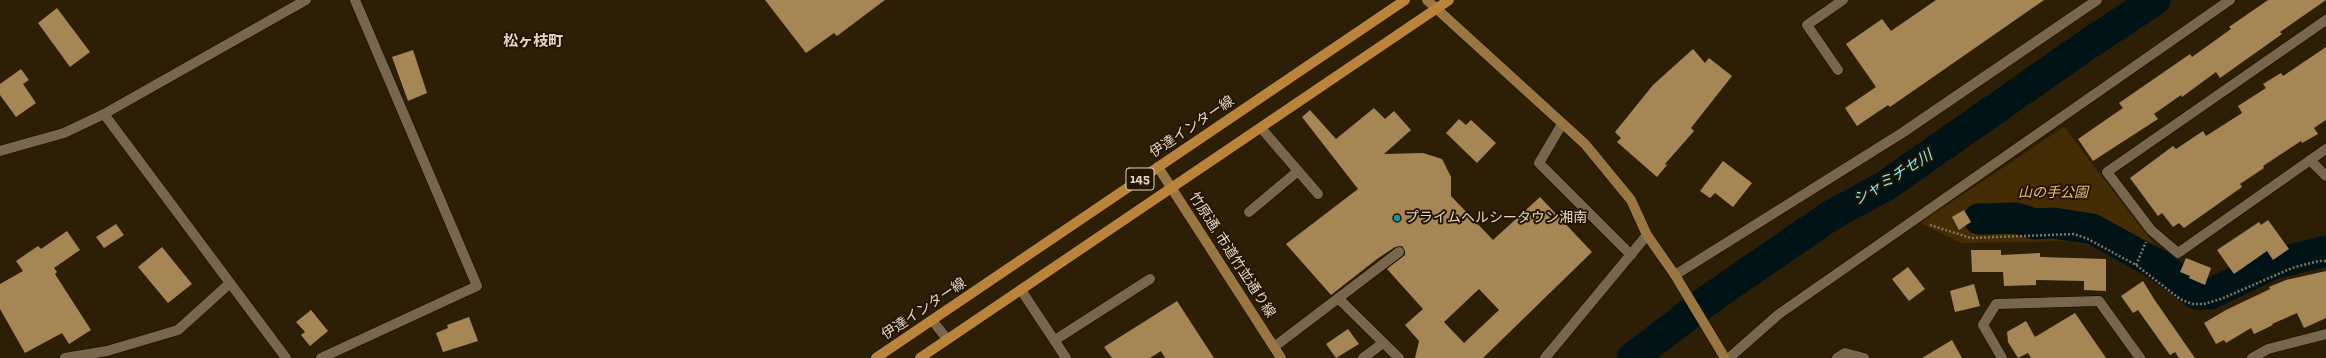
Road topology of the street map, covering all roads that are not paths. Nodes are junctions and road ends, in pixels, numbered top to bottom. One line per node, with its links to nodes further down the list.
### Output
1 (306, 0): 12 (street)
2 (354, 0): 42 (street)
3 (1405, 0): 18 (main road, 伊達インター線 / 145)
4 (1428, 0): 9 (street)
5 (1449, 0): 9 (main road, 145)
6 (1843, 0): 11 (street)
7 (2097, 0): 27 (street)
8 (2230, 0): 50 (street)
9 (1436, 9): 13 (street); 14 (main road, 145)
10 (2326, 20): 17 (street)
11 (1838, 70)
12 (104, 114): 16 (street); 29 (street)
13 (1562, 124): 24 (street); 26 (street)
14 (1261, 128): 19 (street); 21 (main road, 145)
15 (2326, 149): 17 (street)
16 (0, 151)
17 (2310, 160): 20 (street)
18 (1158, 167): 21 (street, 竹原通, 市道竹並通り線); 32 (main road, 伊達インター線 / 145)
19 (1298, 171): 22 (street); 23 (street)
20 (2326, 176)
21 (1172, 188): 30 (main road, 145); 37 (street, 竹原通, 市道竹並通り線)
22 (1318, 194)
23 (1249, 212)
24 (1647, 235): 26 (street); 27 (street)
25 (1400, 252): 31 (street)
26 (1631, 255): 49 (street)
27 (1675, 275): 39 (street)
28 (1150, 279): 35 (street)
29 (229, 284): 40 (street); 41 (street)
30 (1021, 290): 34 (main road, 145); 35 (street)
31 (1338, 298): 36 (street); 37 (street)
32 (932, 320): 34 (street); 43 (main road, 伊達インター線 / 145)
33 (2326, 334): 38 (street)
34 (947, 340): 44 (main road, 145)
35 (1055, 340): 45 (street)
36 (1383, 343): 47 (street); 48 (street)
37 (1274, 347): 46 (street, 竹原通, 市道竹並通り線)
38 (2268, 348): 55 (street); 56 (street)
39 (1723, 354)
40 (65, 358)
41 (286, 358)
42 (322, 358)
43 (876, 358)
44 (920, 358)
45 (1066, 358)
46 (1281, 358)
47 (1363, 358)
48 (1399, 358)
49 (1545, 358)
50 (1729, 358)
51 (1837, 358): 52 (street)
52 (1864, 358)
53 (2002, 358): 54 (street)
54 (2140, 358)
55 (2252, 358)
56 (2274, 358)

